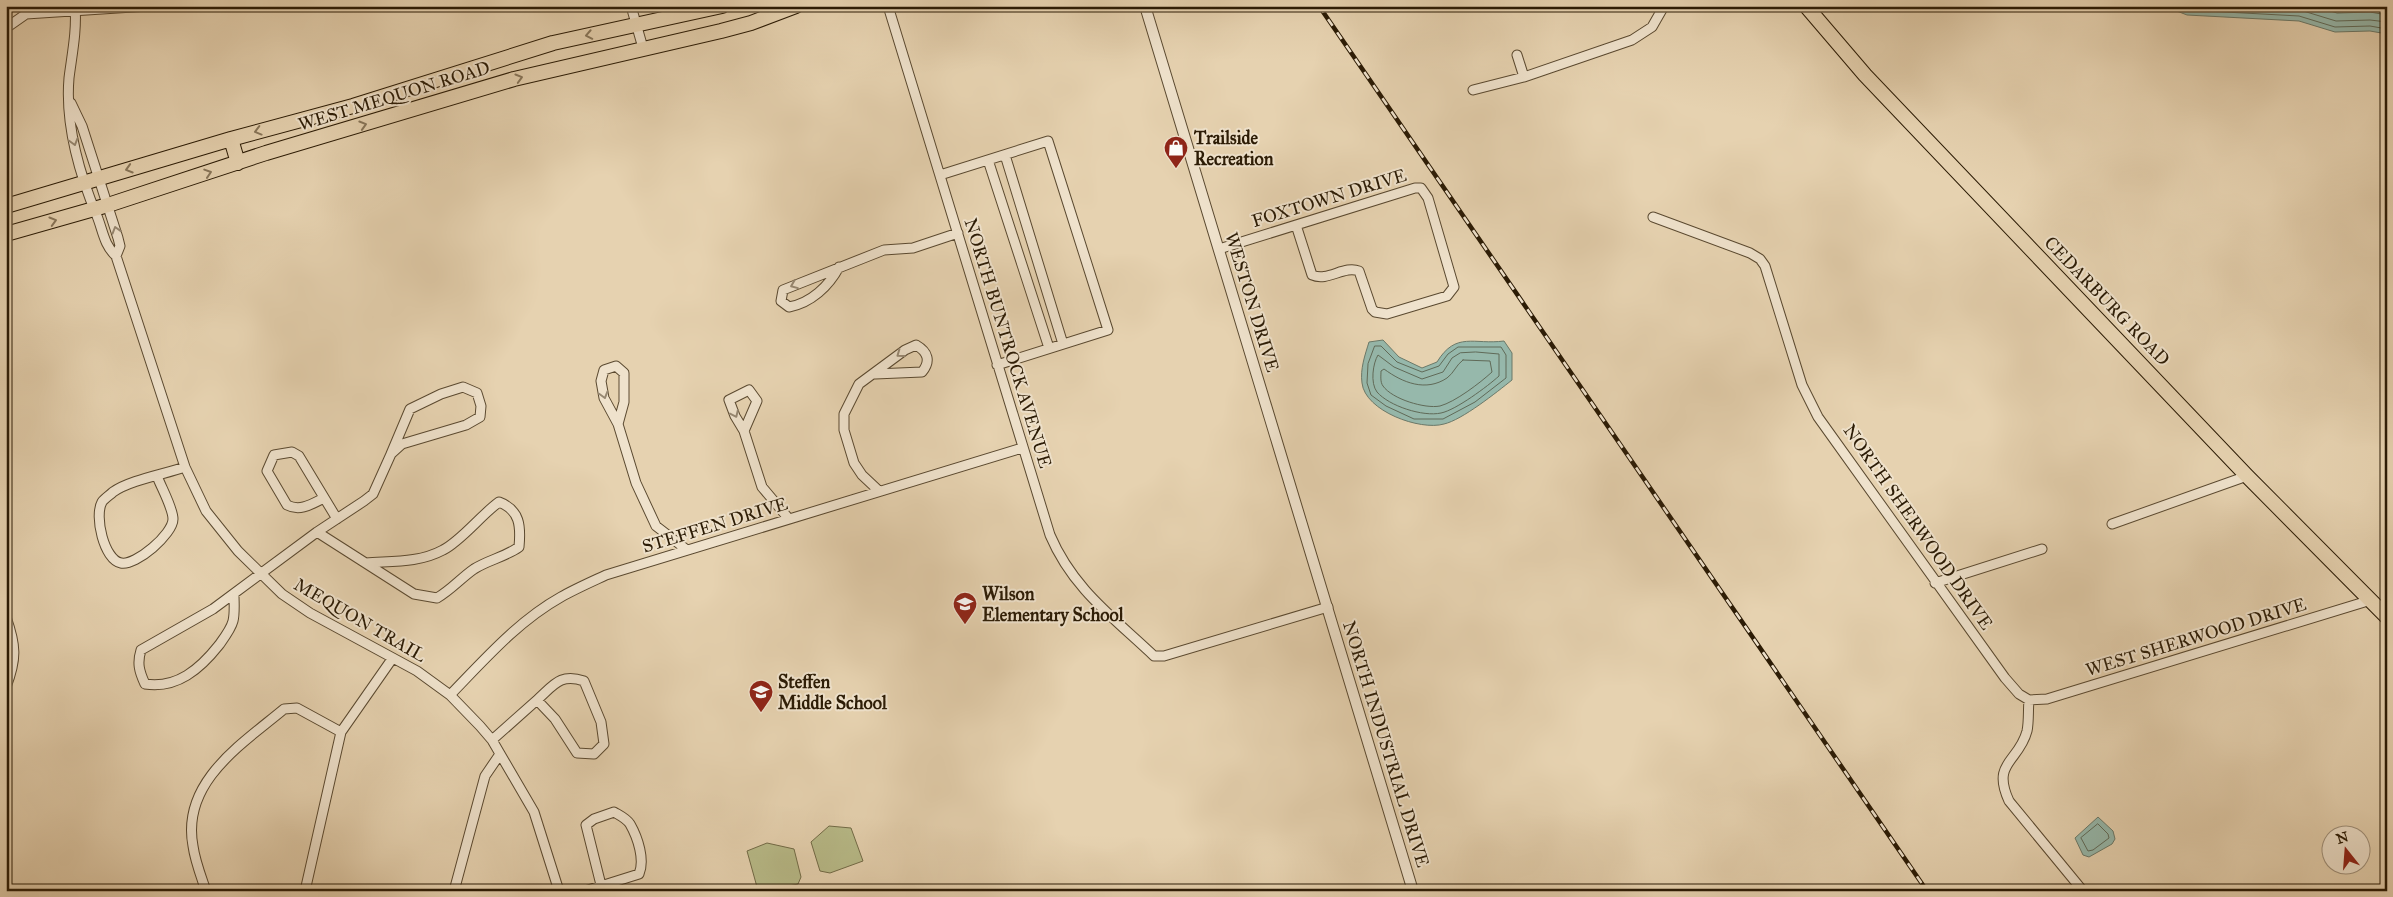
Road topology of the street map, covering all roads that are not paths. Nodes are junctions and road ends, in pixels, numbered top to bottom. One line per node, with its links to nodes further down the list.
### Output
1 (148, 6): 9 (street)
2 (631, 6): 10 (street)
3 (722, 6): 10 (main road, WEST MEQUON ROAD)
4 (796, 6): 12 (main road, WEST MEQUON ROAD)
5 (888, 6): 23 (street, NORTH BUNTROCK AVENUE)
6 (1145, 6): 33 (street, WESTON DRIVE)
7 (1664, 6): 15 (street)
8 (1806, 6): 46 (main road, CEDARBURG ROAD)
9 (75, 8): 11 (street); 18 (street, MEQUON TRAIL)
10 (636, 26): 12 (street); 14 (main road, WEST MEQUON ROAD, one-way to 14)
11 (6, 28)
12 (642, 48): 17 (main road, WEST MEQUON ROAD, one-way to 12)
13 (1517, 55): 15 (street)
14 (443, 77): 17 (main road); 19 (main road, WEST MEQUON ROAD, one-way to 19)
15 (1524, 77): 16 (street)
16 (1473, 90)
17 (450, 98): 22 (main road, WEST MEQUON ROAD, one-way to 17)
18 (70, 101): 24 (street, MEQUON TRAIL); 25 (street, MEQUON TRAIL, one-way to 25)
19 (231, 139): 22 (main road); 24 (main road, WEST MEQUON ROAD, one-way to 24)
20 (1005, 154): 21 (street); 36 (street); 36 (street)
21 (988, 160): 23 (street); 37 (street)
22 (238, 163): 26 (main road, WEST MEQUON ROAD, one-way to 22)
23 (940, 175): 31 (street, NORTH BUNTROCK AVENUE)
24 (100, 178): 25 (main road, WEST MEQUON ROAD); 26 (street, MEQUON TRAIL)
25 (85, 182): 27 (main road, WEST MEQUON ROAD); 28 (street, MEQUON TRAIL)
26 (108, 205): 28 (main road, WEST MEQUON ROAD); 34 (street, MEQUON TRAIL, one-way to 26)
27 (6, 206)
28 (94, 209): 32 (main road, WEST MEQUON ROAD, one-way to 28); 34 (street, MEQUON TRAIL)
29 (1653, 217): 57 (street, NORTH SHERWOOD DRIVE)
30 (1296, 225): 30 (street, FOXTOWN DRIVE); 33 (street, FOXTOWN DRIVE)
31 (958, 233): 35 (street); 38 (street, NORTH BUNTROCK AVENUE)
32 (6, 234)
33 (1219, 249): 60 (street, WESTON DRIVE)
34 (116, 256): 44 (street, MEQUON TRAIL)
35 (839, 267): 35 (street, one-way to 35)
36 (1063, 344): 37 (street)
37 (1049, 348): 38 (street)
38 (997, 365): 42 (street, NORTH BUNTROCK AVENUE)
39 (875, 374): 39 (street, one-way to 39); 47 (street)
40 (618, 424): 40 (street, one-way to 40); 54 (street)
41 (744, 430): 50 (street)
42 (1022, 448): 47 (street, STEFFEN DRIVE); 60 (street, NORTH BUNTROCK AVENUE)
43 (391, 454): 43 (street); 49 (street)
44 (185, 467): 45 (street); 56 (street, MEQUON TRAIL)
45 (157, 476): 45 (street)
46 (2247, 476): 51 (street); 59 (main road, CEDARBURG ROAD)
47 (879, 491): 50 (street, STEFFEN DRIVE)
48 (324, 498): 48 (street); 49 (street)
49 (337, 519): 52 (street)
50 (789, 519): 54 (street, STEFFEN DRIVE)
51 (2112, 524)
52 (316, 532): 55 (street); 56 (street)
53 (2042, 549): 57 (street)
54 (687, 550): 65 (street, STEFFEN DRIVE)
55 (366, 564): 55 (street)
56 (259, 573): 58 (street); 63 (street, MEQUON TRAIL)
57 (1935, 583): 67 (street, NORTH SHERWOOD DRIVE)
58 (234, 594): 58 (street)
59 (2371, 600): 62 (main road, CEDARBURG ROAD); 67 (street, WEST SHERWOOD DRIVE)
60 (1328, 607): 77 (street, NORTH INDUSTRIAL DRIVE)
61 (6, 617): 64 (street)
62 (2387, 617)
63 (392, 659): 65 (street, MEQUON TRAIL); 68 (street)
64 (6, 687)
65 (450, 695): 69 (street, MEQUON TRAIL)
66 (536, 700): 66 (street); 69 (street)
67 (2029, 700): 78 (street)
68 (341, 732): 72 (street); 73 (street)
69 (492, 740): 70 (street, MEQUON TRAIL)
70 (500, 754): 74 (street); 75 (street, MEQUON TRAIL)
71 (601, 885): 71 (street); 76 (street)
72 (206, 891)
73 (305, 891)
74 (454, 891)
75 (559, 891)
76 (585, 891)
77 (1414, 891)
78 (2083, 891)

